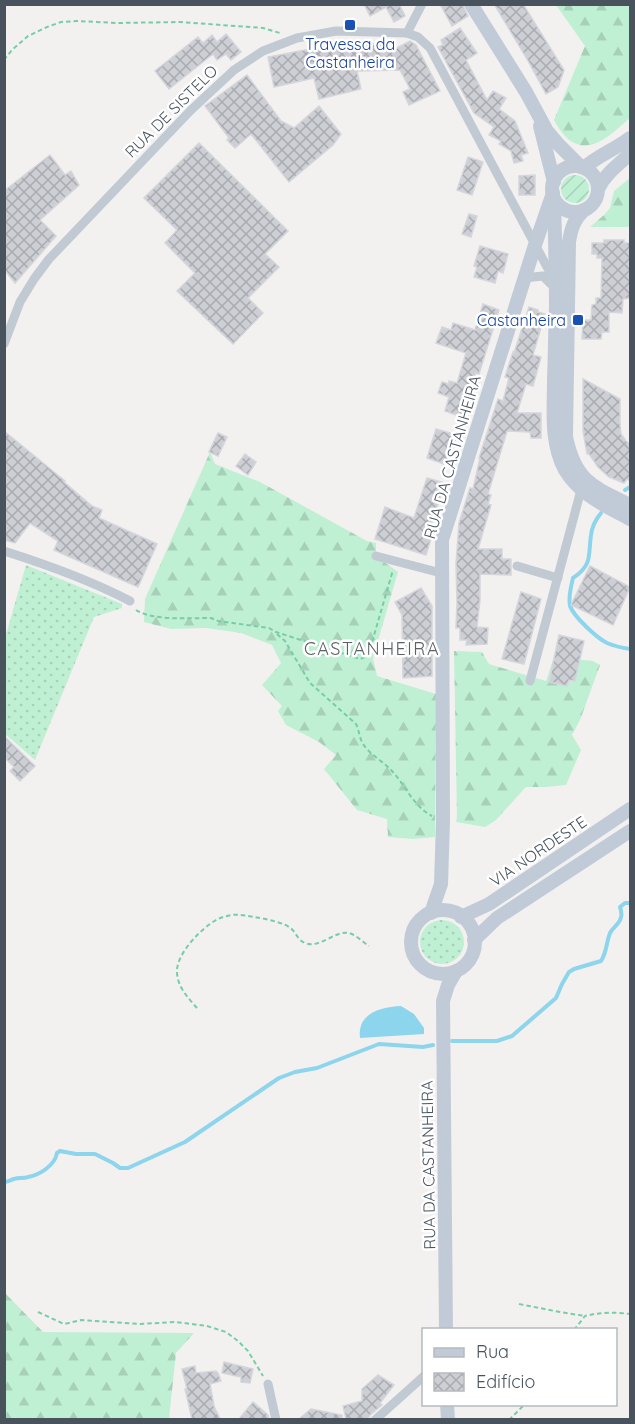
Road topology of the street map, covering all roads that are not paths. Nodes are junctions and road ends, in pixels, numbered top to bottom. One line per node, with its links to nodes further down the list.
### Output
1 (422, 4): 3 (street)
2 (471, 4): 4 (main road)
3 (407, 33): 11 (street); 15 (street, RUA DE SISTELO)
4 (536, 113): 7 (main road); 9 (main road)
5 (630, 138): 7 (main road)
6 (630, 154): 8 (main road)
7 (582, 167): 8 (main road); 9 (main road)
8 (598, 189): 10 (main road)
9 (554, 191): 10 (main road); 11 (main road, RUA DA CASTANHEIRA); 13 (main road)
10 (584, 210): 18 (main road)
11 (535, 245): 12 (main road, RUA DA CASTANHEIRA); 13 (street)
12 (524, 278): 13 (street); 23 (main road, RUA DA CASTANHEIRA)
13 (555, 286): 17 (main road)
14 (4, 310): 15 (street)
15 (14, 317): 16 (street, RUA DE SISTELO)
16 (4, 344)
17 (581, 490): 19 (main road); 24 (street)
18 (630, 506)
19 (630, 519)
20 (4, 551): 25 (street)
21 (376, 556): 23 (street)
22 (517, 566): 24 (street)
23 (441, 573): 29 (main road, RUA DA CASTANHEIRA)
24 (558, 578): 26 (street)
25 (130, 601)
26 (530, 681)
27 (630, 809): 31 (main road, VIA NORDESTE)
28 (630, 831): 32 (main road, VIA NORDESTE)
29 (441, 885): 30 (main road, RUA DA CASTANHEIRA); 31 (main road)
30 (431, 913): 31 (main road); 33 (main road)
31 (459, 915): 32 (main road)
32 (474, 940): 34 (main road)
33 (428, 971): 34 (main road); 35 (main road, RUA DA CASTANHEIRA)
34 (456, 971): 35 (main road, RUA DA CASTANHEIRA)
35 (443, 1001): 36 (main road, RUA DA CASTANHEIRA)
36 (446, 1328)
37 (422, 1377): 40 (street)
38 (268, 1384): 39 (street)
39 (276, 1419)
40 (375, 1419)

